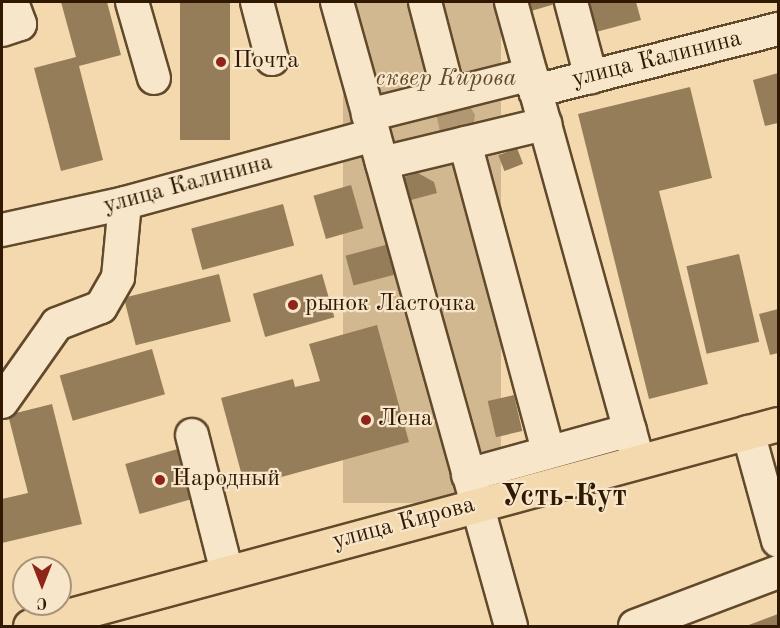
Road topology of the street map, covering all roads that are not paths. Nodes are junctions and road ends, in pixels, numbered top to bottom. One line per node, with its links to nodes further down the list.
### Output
1 (12, 2): 9 (street)
2 (132, 2): 12 (street)
3 (257, 2): 10 (street)
4 (337, 2): 16 (street)
5 (424, 2): 14 (street)
6 (511, 2): 13 (street)
7 (571, 2): 11 (street)
8 (778, 29): 11 (street, улица Калинина)
9 (2, 30)
10 (272, 60)
11 (591, 77): 13 (street, улица Калинина)
12 (154, 78)
13 (533, 83): 14 (street, улица Калинина); 15 (street)
14 (449, 94): 16 (street, улица Калинина); 17 (street)
15 (545, 124): 17 (street); 22 (street)
16 (374, 138): 17 (street); 18 (street, улица Калинина); 27 (street)
17 (465, 143): 25 (street)
18 (125, 203): 19 (street, улица Калинина); 20 (street)
19 (2, 230)
20 (2, 402)
21 (778, 424): 23 (main road, улица Кирова)
22 (630, 430): 25 (street); 26 (street)
23 (748, 432): 26 (main road, улица Кирова); 28 (street)
24 (192, 435): 29 (street)
25 (548, 452): 27 (street)
26 (638, 461): 27 (main road, улица Кирова)
27 (472, 490): 29 (main road, улица Кирова); 32 (street)
28 (778, 542)
29 (227, 572): 31 (main road, улица Кирова)
30 (778, 572): 33 (street)
31 (30, 627)
32 (511, 627)
33 (634, 627)

